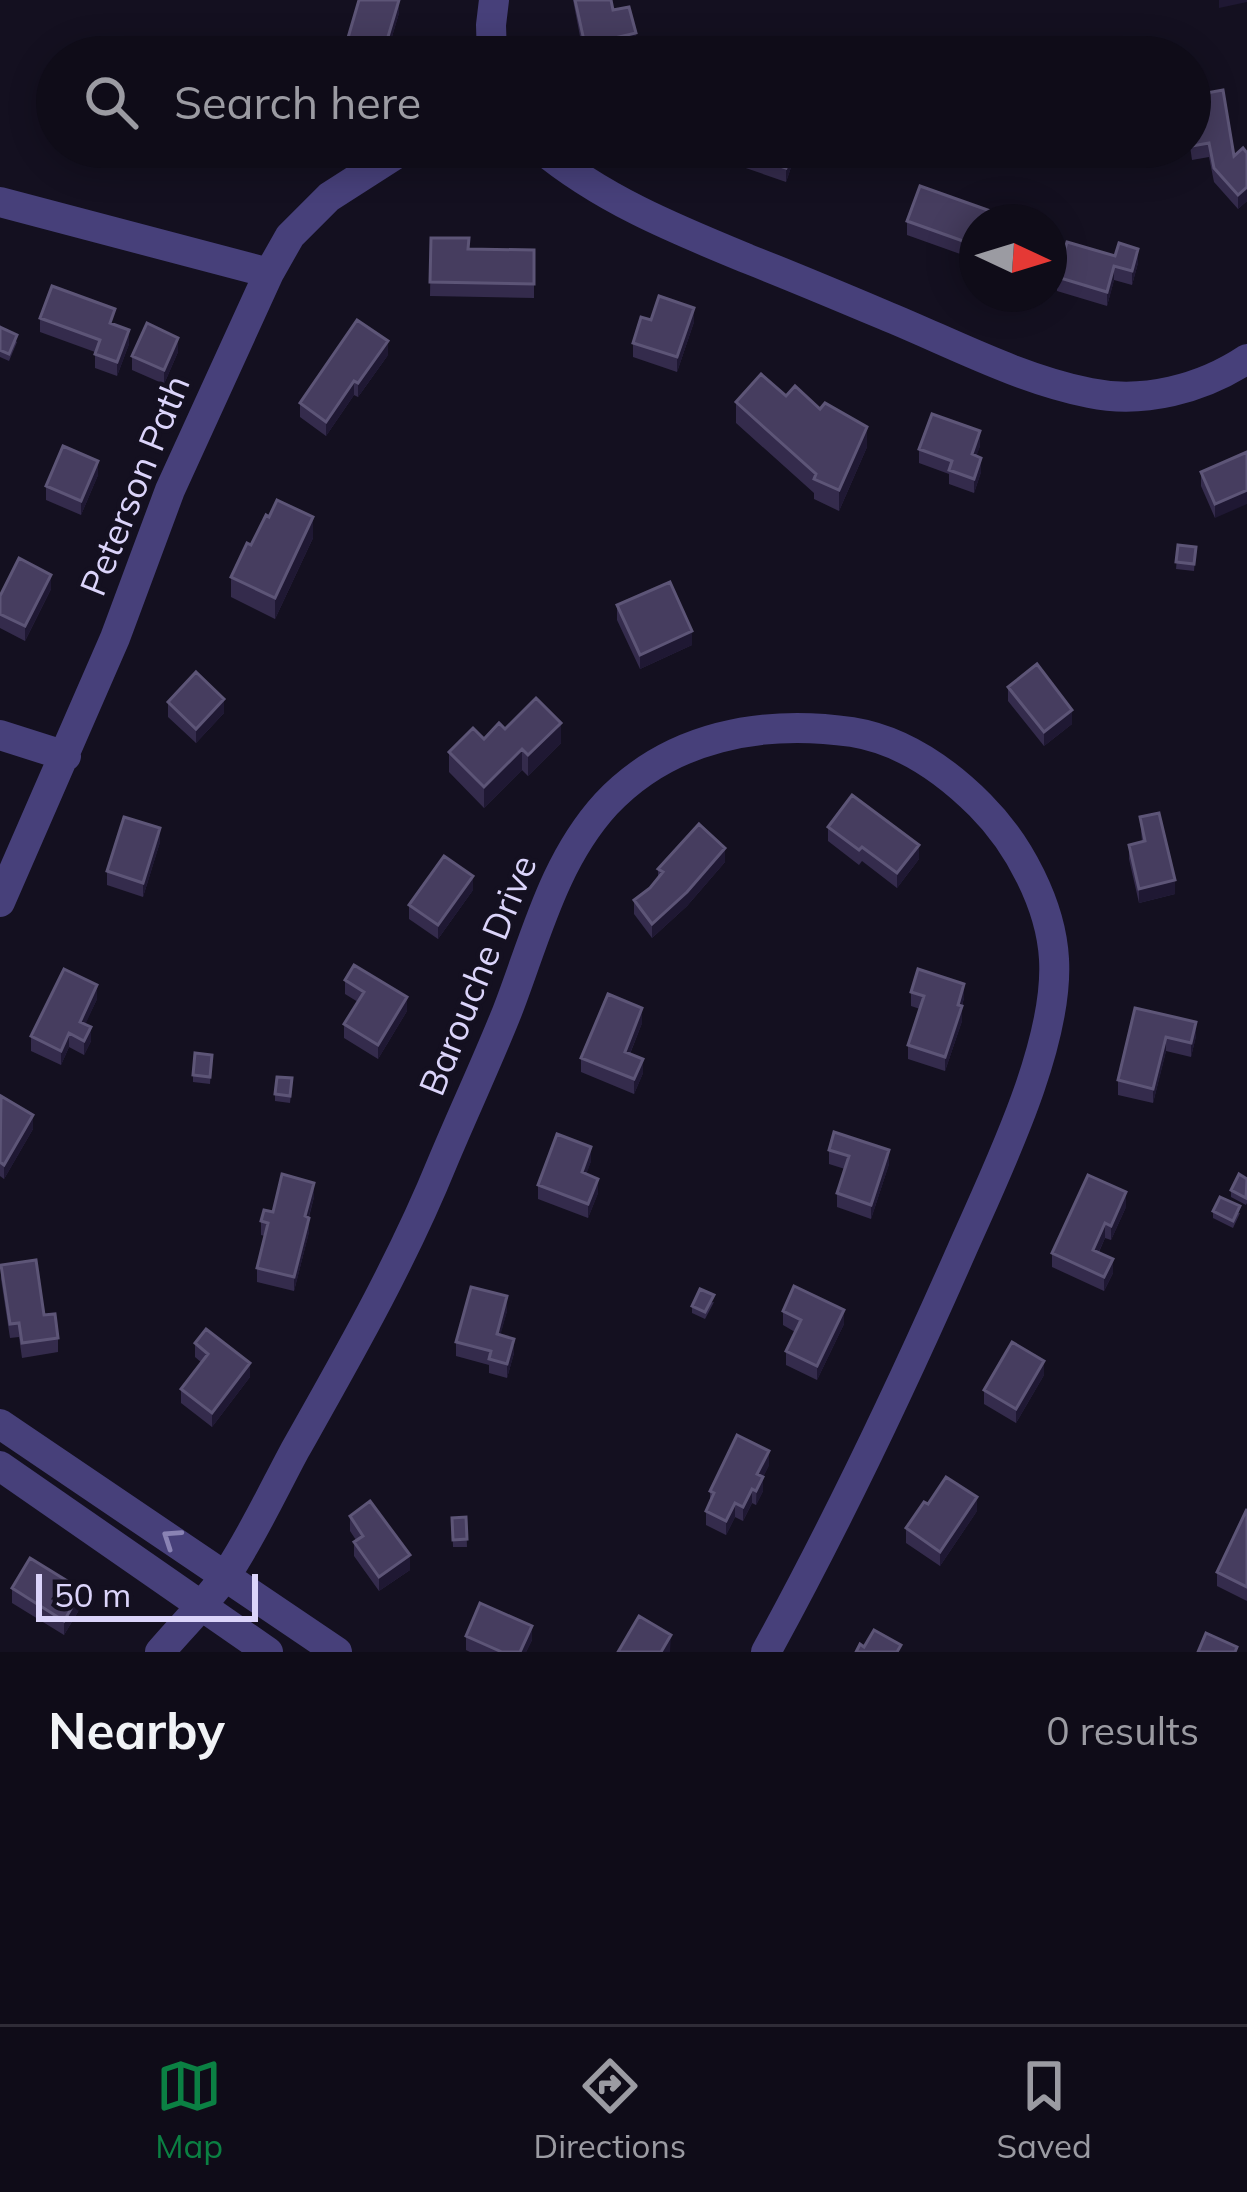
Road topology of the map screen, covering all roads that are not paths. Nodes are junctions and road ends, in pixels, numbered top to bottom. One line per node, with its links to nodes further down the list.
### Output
1 (494, 0): 2 (street)
2 (491, 36)
3 (374, 168): 6 (street, Peterson Path)
4 (565, 168): 7 (street)
5 (0, 202): 6 (street)
6 (268, 273): 9 (street, Peterson Path)
7 (1247, 359)
8 (0, 735): 9 (street)
9 (66, 756): 10 (street, Peterson Path)
10 (0, 902)
11 (0, 1424): 13 (street, one-way to 11)
12 (0, 1466): 14 (street)
13 (226, 1575): 14 (street, Barouche Drive); 17 (street); 18 (street, Barouche Drive)
14 (200, 1604): 15 (street, Barouche Drive); 16 (street)
15 (160, 1652)
16 (268, 1652)
17 (337, 1652)
18 (766, 1652)

